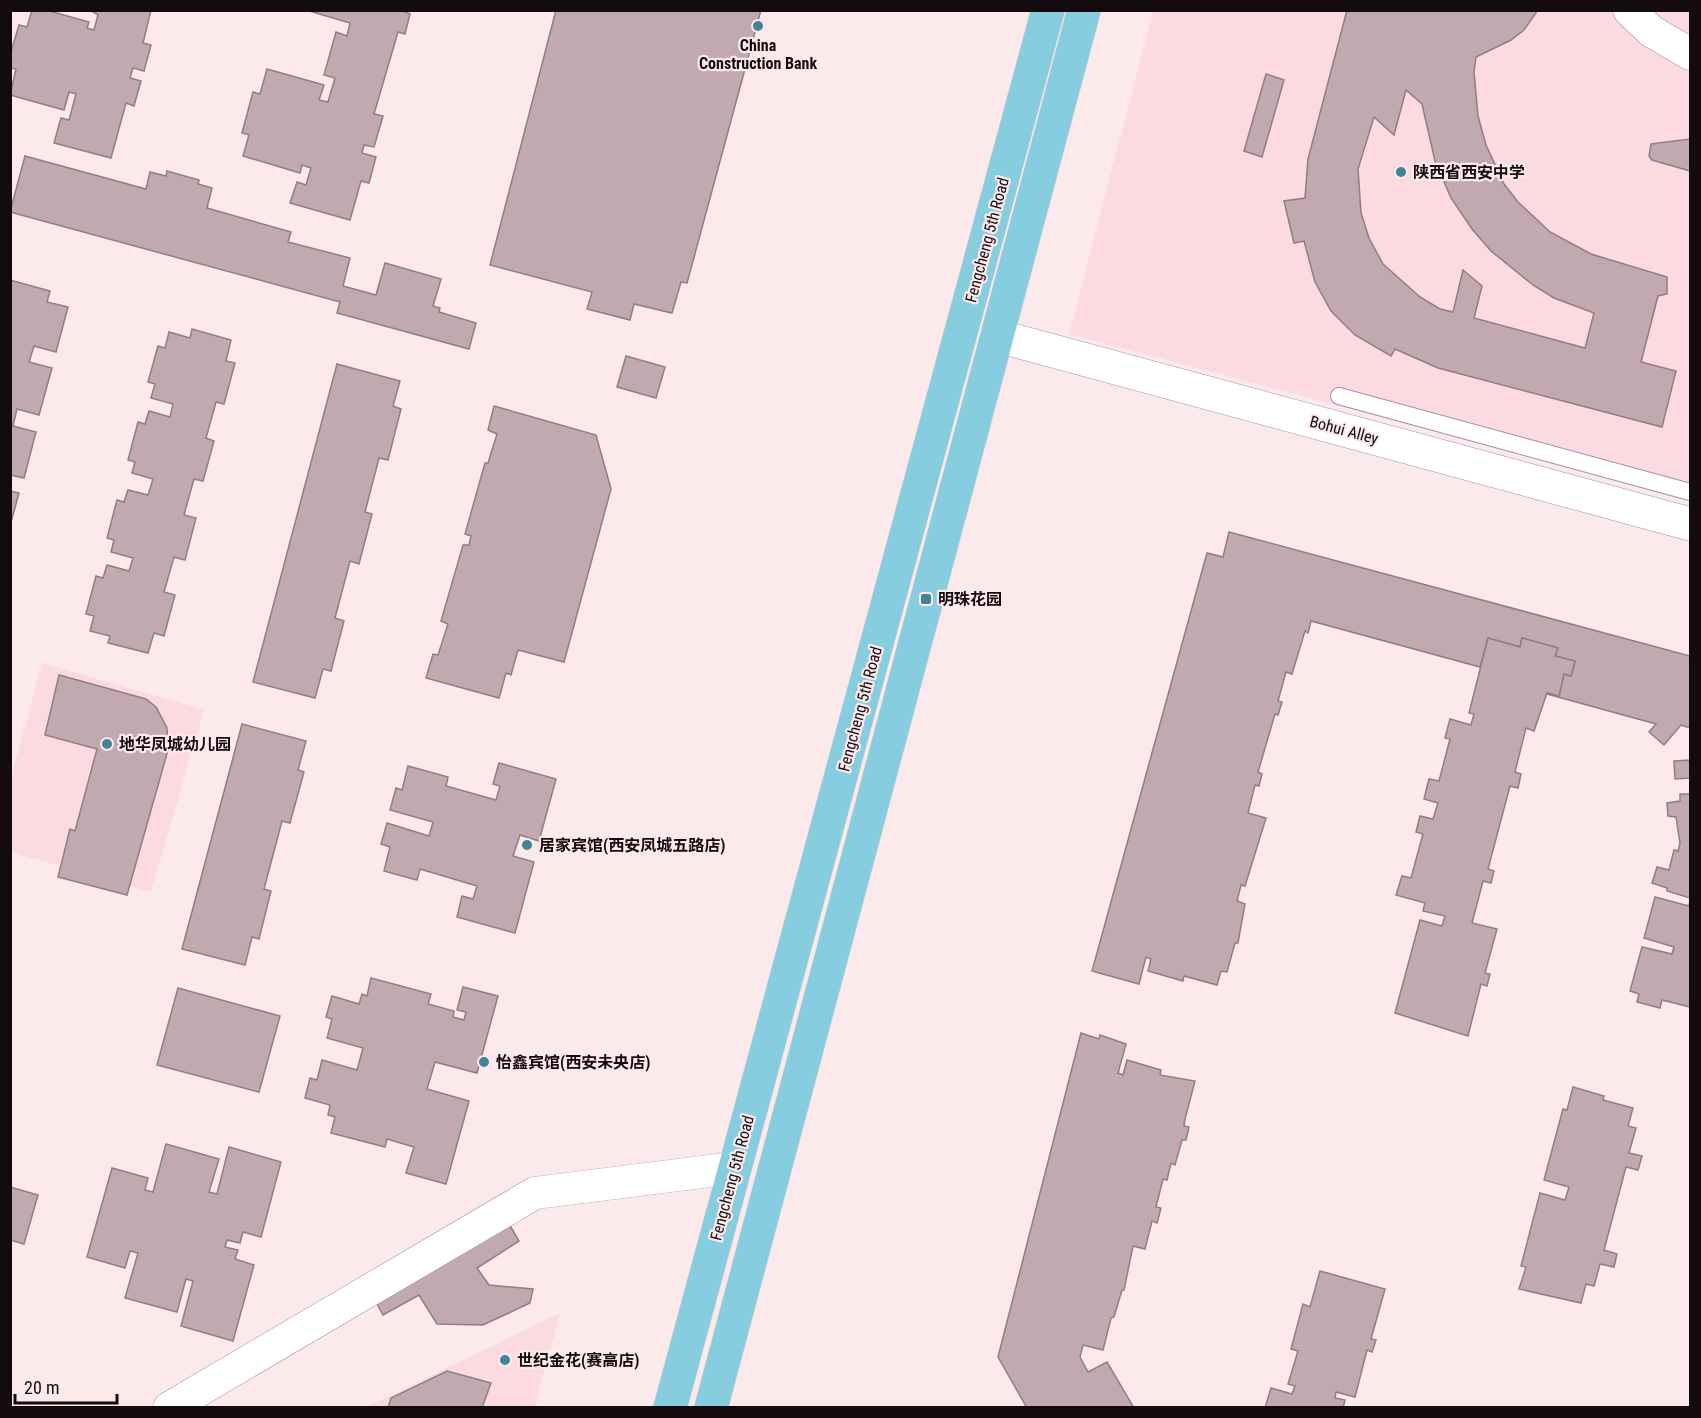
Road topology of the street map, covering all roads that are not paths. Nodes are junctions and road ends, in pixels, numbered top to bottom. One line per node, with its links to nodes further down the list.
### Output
1 (1048, 10): 9 (main road, Fengcheng 5th Road)
2 (1084, 10): 5 (main road)
3 (1629, 10): 4 (street)
4 (1690, 54)
5 (998, 336): 8 (street, Bohui Alley); 12 (main road)
6 (1339, 396): 7 (lane)
7 (1690, 492)
8 (1690, 524)
9 (734, 1168): 10 (street); 11 (main road, Fengcheng 5th Road)
10 (169, 1407)
11 (670, 1407)
12 (711, 1407)

